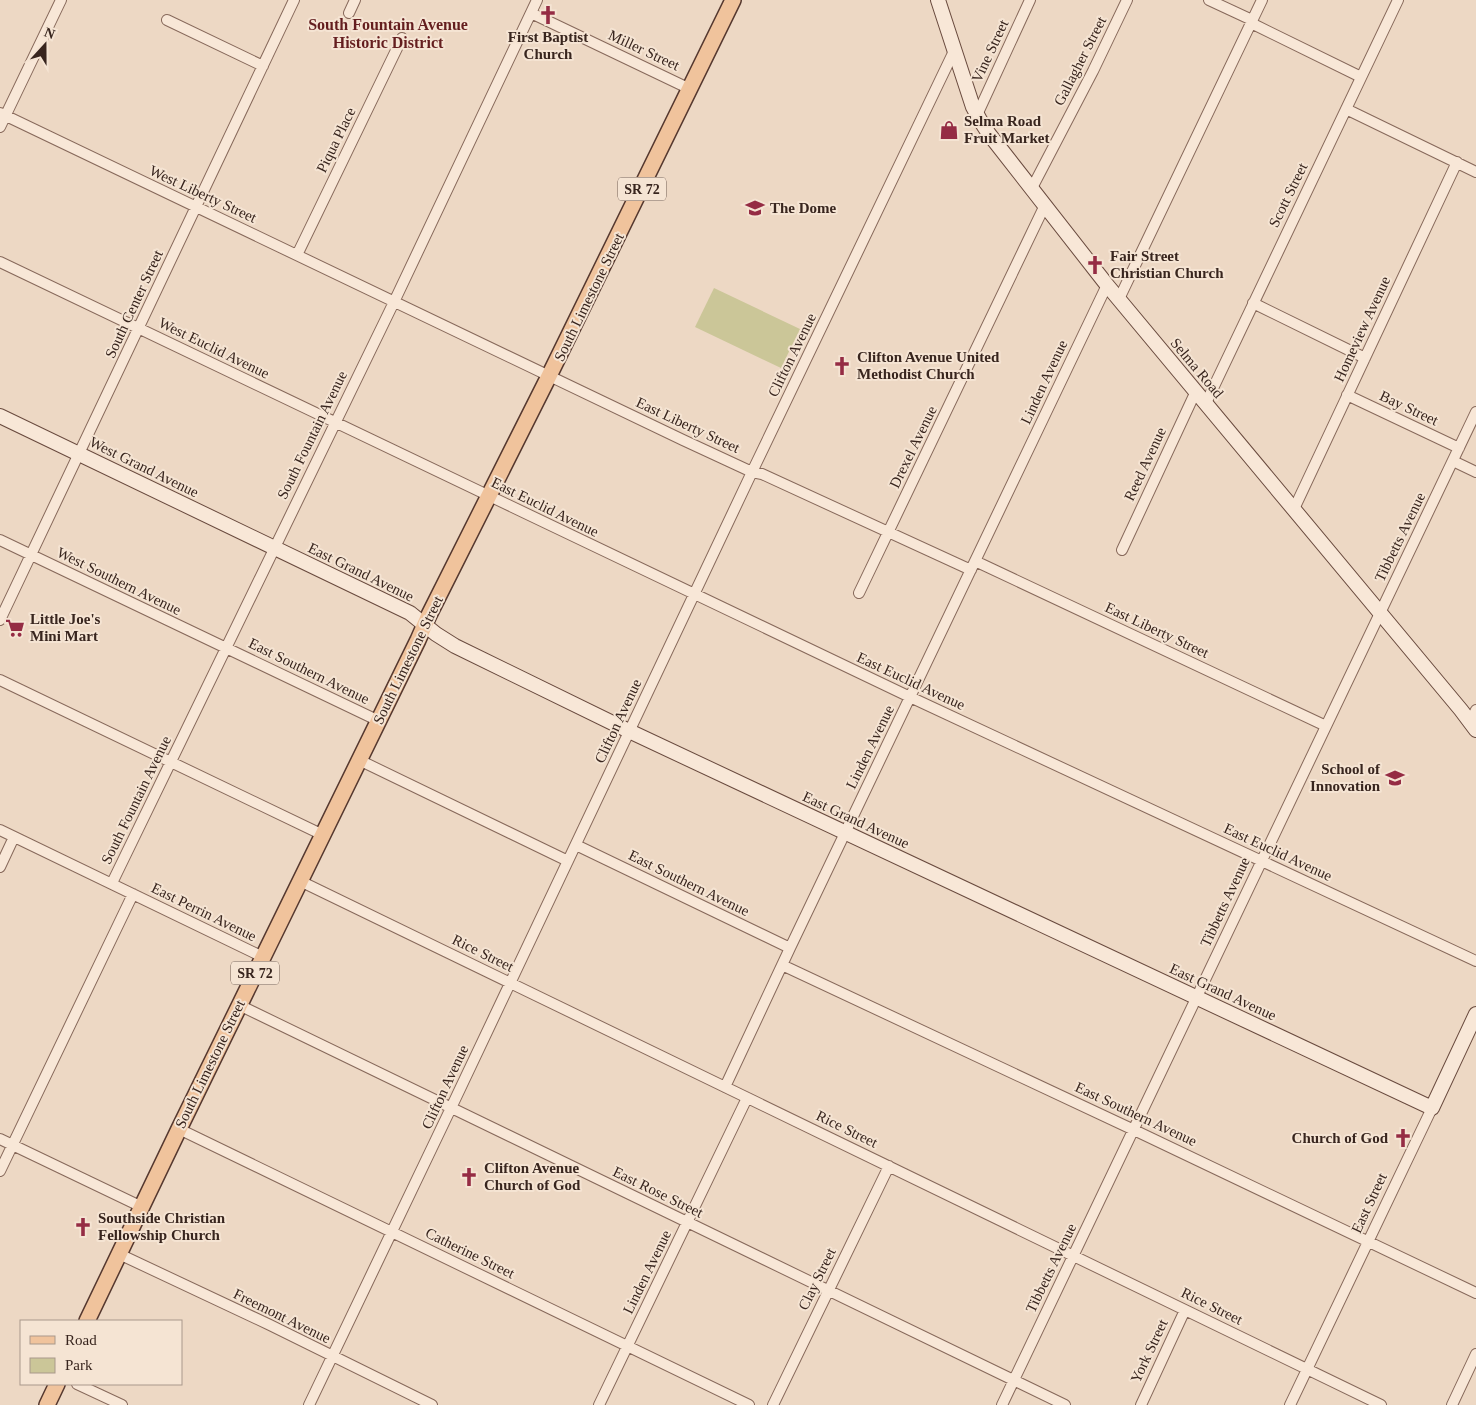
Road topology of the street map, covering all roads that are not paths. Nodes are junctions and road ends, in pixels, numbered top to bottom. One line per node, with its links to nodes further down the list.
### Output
1 (61, 0): 22 (street)
2 (294, 0): 18 (street, South Center Street)
3 (355, 0): 12 (street)
4 (537, 0): 13 (street, South Fountain Avenue)
5 (733, 0): 20 (main road, South Limestone Street / SR 72)
6 (938, 0): 17 (street, Selma Road)
7 (1030, 0): 23 (street, Vine Street)
8 (1127, 0): 27 (street, Gallagher Street)
9 (1209, 0): 15 (street)
10 (1262, 0): 15 (street)
11 (1398, 0): 19 (street, Scott Street)
12 (349, 13)
13 (531, 13): 20 (street, Miller Street); 34 (street, South Fountain Avenue)
14 (167, 20): 18 (street)
15 (1251, 22): 19 (street); 33 (street)
16 (402, 38): 30 (street, Piqua Place)
17 (955, 49): 23 (street, Selma Road); 48 (street, Clifton Avenue)
18 (263, 66): 29 (street, South Center Street)
19 (1361, 77): 21 (street, Scott Street)
20 (690, 89): 38 (main road, South Limestone Street / SR 72)
21 (1346, 109): 25 (street); 35 (street, Scott Street)
22 (3, 114): 24 (street); 29 (street, West Liberty Street)
23 (977, 116): 27 (street, Selma Road)
24 (0, 127)
25 (1457, 162): 26 (street); 37 (street, Homeview Avenue)
26 (1476, 172)
27 (1032, 188): 28 (street, Selma Road)
28 (1045, 205): 32 (street, Selma Road); 52 (street, Drexel Avenue)
29 (196, 207): 30 (street, West Liberty Street); 36 (street, South Center Street)
30 (297, 255): 34 (street, West Liberty Street)
31 (0, 262): 36 (street, West Euclid Avenue)
32 (1107, 285): 33 (street, Selma Road); 57 (street, Linden Avenue)
33 (1119, 298): 39 (street, Selma Road)
34 (394, 302): 38 (street, East Liberty Street); 44 (street, South Fountain Avenue)
35 (1253, 303): 37 (street); 41 (street, Scott Street)
36 (138, 328): 44 (street, West Euclid Avenue); 46 (street, South Center Street)
37 (1365, 358): 40 (street, Homeview Avenue)
38 (549, 376): 48 (street, East Liberty Street); 50 (main road, South Limestone Street / SR 72)
39 (1196, 392): 41 (street, Selma Road); 55 (street, Reed Avenue)
40 (1347, 395): 45 (street, Bay Street); 51 (street, Homeview Avenue)
41 (1206, 403): 51 (street, Selma Road)
42 (1476, 412): 45 (street, Tibbetts Avenue)
43 (0, 416): 46 (street, West Grand Avenue)
44 (335, 422): 50 (street, East Euclid Avenue); 54 (street, South Fountain Avenue)
45 (1459, 448): 47 (street, Tibbetts Avenue)
46 (79, 454): 54 (street, West Grand Avenue); 56 (street, South Center Street)
47 (1453, 461): 49 (street); 60 (street, Tibbetts Avenue)
48 (752, 472): 52 (street, East Liberty Street); 59 (street, Clifton Avenue)
49 (1476, 472)
50 (489, 497): 59 (street, East Euclid Avenue); 62 (main road, South Limestone Street / SR 72)
51 (1294, 509): 60 (street, Selma Road)
52 (888, 532): 57 (street, East Liberty Street); 58 (street, Drexel Avenue)
53 (0, 540): 56 (street, West Southern Avenue)
54 (274, 548): 62 (street, East Grand Avenue); 63 (street, South Fountain Avenue)
55 (1122, 550)
56 (31, 555): 61 (street, South Center Street); 63 (street, West Southern Avenue)
57 (973, 566): 65 (street, Linden Avenue); 68 (street, East Liberty Street)
58 (859, 593)
59 (694, 595): 65 (street, East Euclid Avenue); 69 (street, Clifton Avenue)
60 (1380, 613): 67 (street, Selma Road); 68 (street, Tibbetts Avenue)
61 (0, 620)
62 (424, 626): 66 (main road, South Limestone Street / SR 72); 69 (street, East Grand Avenue)
63 (226, 648): 66 (street, East Southern Avenue); 71 (street, South Fountain Avenue)
64 (0, 680): 71 (street)
65 (910, 698): 73 (street, Linden Avenue); 78 (street, East Euclid Avenue)
66 (378, 721): 70 (main road, South Limestone Street / SR 72)
67 (1474, 721)
68 (1326, 726): 78 (street, Tibbetts Avenue)
69 (629, 731): 73 (street, East Grand Avenue); 76 (street, Clifton Avenue)
70 (359, 760): 74 (main road, South Limestone Street / SR 72); 77 (street)
71 (171, 762): 74 (street); 81 (street, South Fountain Avenue)
72 (0, 830): 75 (street, East Perrin Avenue)
73 (845, 833): 83 (street, Linden Avenue); 88 (street, East Grand Avenue)
74 (323, 835): 80 (main road, South Limestone Street / SR 72)
75 (14, 837): 79 (street); 81 (street, East Perrin Avenue)
76 (576, 845): 77 (street, Clifton Avenue); 83 (street, East Southern Avenue)
77 (568, 861): 87 (street, Clifton Avenue)
78 (1262, 861): 85 (street, East Euclid Avenue); 88 (street, Tibbetts Avenue)
79 (0, 867)
80 (300, 881): 84 (main road, South Limestone Street / SR 72); 87 (street, Rice Street)
81 (112, 883): 82 (street, East Perrin Avenue)
82 (133, 894): 84 (street, East Perrin Avenue); 98 (street)
83 (790, 948): 86 (street, Linden Avenue)
84 (263, 957): 89 (main road, South Limestone Street / SR 72)
85 (1476, 961)
86 (782, 966): 91 (street, Linden Avenue); 96 (street, East Southern Avenue)
87 (511, 983): 91 (street, Rice Street); 93 (street, Clifton Avenue)
88 (1197, 998): 94 (street, East Grand Avenue); 96 (street, Tibbetts Avenue)
89 (239, 1005): 93 (street, East Rose Street); 95 (main road, South Limestone Street / SR 72)
90 (1476, 1014): 94 (street, East Street)
91 (725, 1087): 92 (street, Rice Street)
92 (747, 1098): 99 (street, Rice Street); 102 (street, Linden Avenue)
93 (451, 1108): 102 (street, East Rose Street); 103 (street, Clifton Avenue)
94 (1432, 1108): 104 (street, East Street)
95 (179, 1129): 101 (main road, South Limestone Street / SR 72); 103 (street, Catherine Street)
96 (1134, 1130): 104 (street, East Southern Avenue); 106 (street, Tibbetts Avenue)
97 (0, 1139): 98 (street)
98 (12, 1145): 100 (street); 101 (street)
99 (889, 1166): 106 (street, Rice Street); 107 (street, Clay Street)
100 (0, 1171)
101 (142, 1207): 105 (main road, South Limestone Street / SR 72)
102 (687, 1222): 107 (street, East Rose Street); 111 (street, Linden Avenue)
103 (392, 1232): 111 (street, Catherine Street); 113 (street, Clifton Avenue)
104 (1368, 1241): 108 (street, East Southern Avenue); 114 (street, East Street)
105 (119, 1254): 110 (main road, South Limestone Street / SR 72); 113 (street, Freemont Avenue)
106 (1074, 1256): 109 (street, Rice Street); 115 (street, Tibbetts Avenue)
107 (828, 1290): 115 (street, East Rose Street); 124 (street, Clay Street)
108 (1476, 1293)
109 (1185, 1310): 114 (street, Rice Street); 127 (street, York Street)
110 (87, 1320)
111 (628, 1346): 122 (street, Linden Avenue); 123 (street, Catherine Street)
112 (1476, 1354): 130 (street)
113 (332, 1357): 120 (street, Clifton Avenue); 121 (street, Freemont Avenue)
114 (1307, 1369): 128 (street, East Street); 129 (street, Rice Street)
115 (1014, 1380): 125 (street, Tibbetts Avenue); 126 (street, East Rose Street)
116 (57, 1385): 118 (main road)
117 (79, 1385): 119 (street)
118 (47, 1405)
119 (122, 1405)
120 (309, 1405)
121 (432, 1405)
122 (599, 1405)
123 (749, 1405)
124 (773, 1405)
125 (1002, 1405)
126 (1065, 1405)
127 (1141, 1405)
128 (1290, 1405)
129 (1381, 1405)
130 (1452, 1405)

